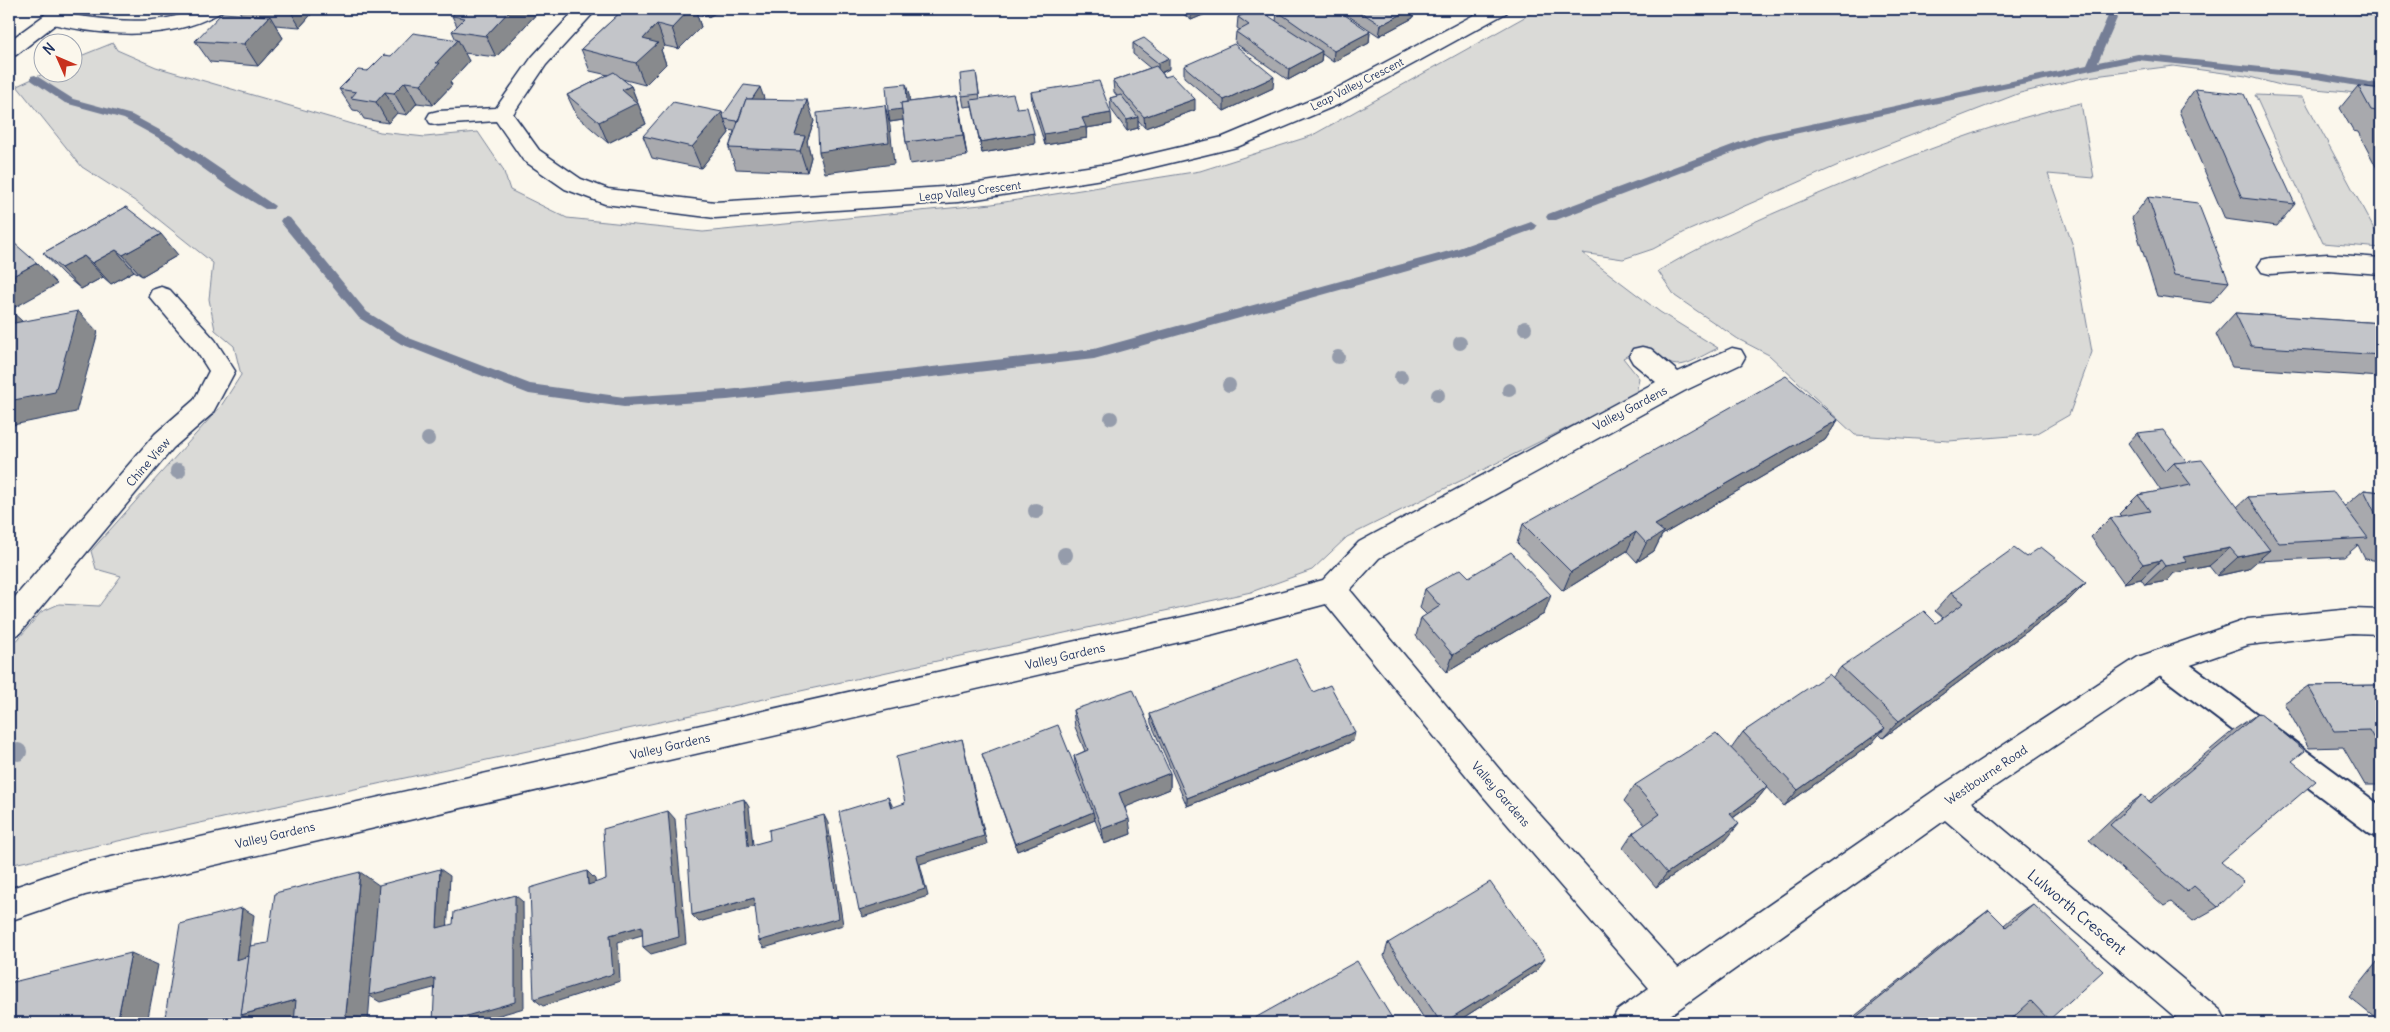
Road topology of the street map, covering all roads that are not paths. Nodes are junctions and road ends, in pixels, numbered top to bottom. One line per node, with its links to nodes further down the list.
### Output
1 (213, 9): 4 (street)
2 (587, 9): 6 (street)
3 (1499, 9): 6 (street, Leap Valley Crescent)
4 (58, 13): 5 (street)
5 (9, 51)
6 (502, 114): 7 (street)
7 (438, 118)
8 (2270, 266): 9 (street)
9 (2381, 266)
10 (161, 296): 16 (street, Chine View)
11 (1642, 356): 13 (street, Valley Gardens)
12 (1732, 357): 13 (street, Valley Gardens)
13 (1675, 384): 14 (street, Valley Gardens)
14 (1332, 590): 20 (street, Valley Gardens); 21 (street, Valley Gardens)
15 (2381, 622): 17 (street, Westbourne Road)
16 (9, 625)
17 (2163, 661): 18 (street, Westbourne Road); 19 (lane)
18 (1946, 801): 21 (street, Westbourne Road); 23 (street, Lulworth Crescent)
19 (2381, 824)
20 (9, 906)
21 (1676, 992): 22 (street, Westbourne Road)
22 (1629, 1023)
23 (2209, 1023)

